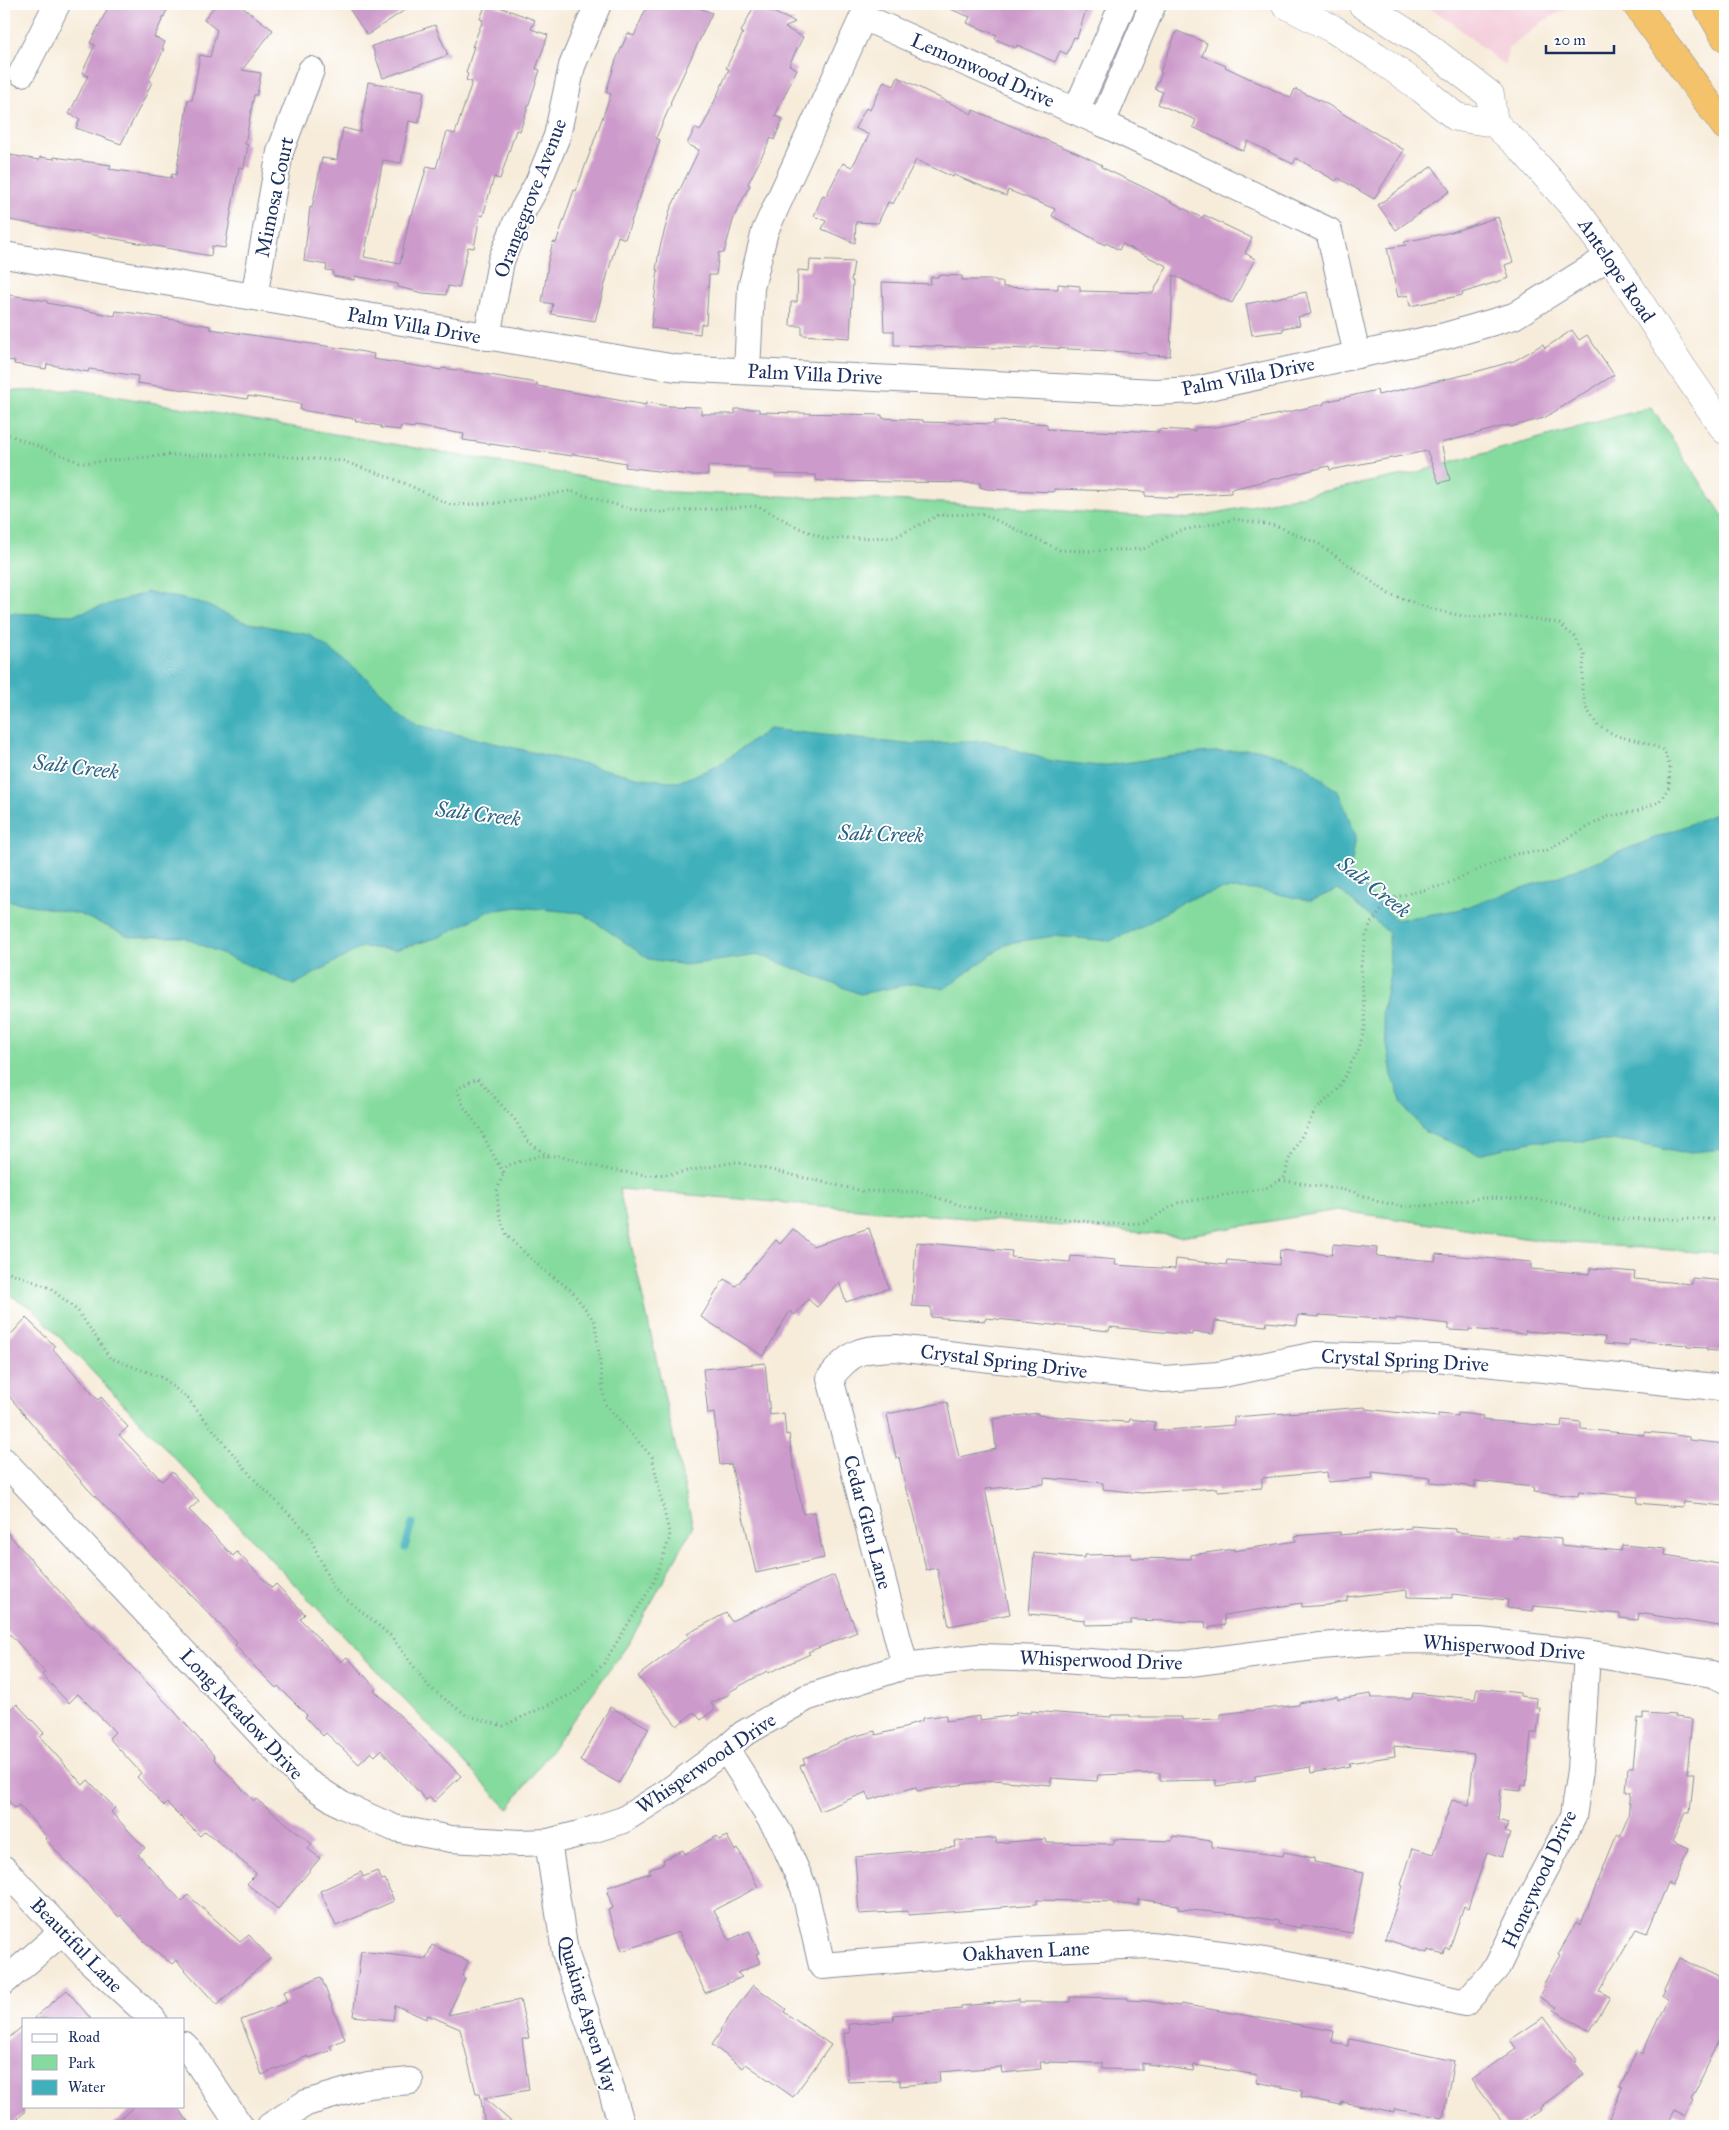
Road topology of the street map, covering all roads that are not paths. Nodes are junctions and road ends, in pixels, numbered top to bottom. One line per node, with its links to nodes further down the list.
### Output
1 (57, 4): 11 (street)
2 (598, 4): 19 (street, Orangegrove Avenue)
3 (1123, 4): 12 (street)
4 (1153, 4): 13 (street)
5 (1285, 4): 14 (street)
6 (1362, 4): 14 (street)
7 (1636, 4): 15 (highway)
8 (1706, 4): 9 (highway)
9 (1725, 37)
10 (311, 70): 18 (street, Mimosa Court)
11 (22, 73)
12 (1076, 111): 13 (street, Lemonwood Drive); 21 (street, Lemonwood Drive)
13 (1102, 122): 20 (street, Lemonwood Drive)
14 (1494, 123): 17 (street, Antelope Road)
15 (1725, 126)
16 (4, 255): 18 (street, Palm Villa Drive)
17 (1610, 256): 20 (street, Palm Villa Drive); 22 (street, Antelope Road)
18 (254, 297): 19 (street, Palm Villa Drive)
19 (487, 338): 21 (street, Palm Villa Drive)
20 (1357, 355): 21 (street, Palm Villa Drive)
21 (746, 371)
22 (1725, 430)
23 (830, 1378): 24 (street, Crystal Spring Drive); 27 (street, Cedar Glen Lane)
24 (1725, 1388)
25 (4, 1461): 30 (street, Long Meadow Drive)
26 (1587, 1653): 27 (street, Whisperwood Drive); 28 (street, Whisperwood Drive); 34 (street, Honeywood Drive)
27 (905, 1666): 29 (street, Whisperwood Drive)
28 (1725, 1680)
29 (726, 1749): 30 (street, Whisperwood Drive); 34 (street, Oakhaven Lane)
30 (548, 1842): 40 (street, Quaking Aspen Way)
31 (4, 1869): 32 (street, Beautiful Lane)
32 (63, 1931): 33 (street); 35 (street, Beautiful Lane)
33 (4, 1982)
34 (1465, 2003)
35 (152, 2018)
36 (185, 2046): 38 (street)
37 (410, 2081): 39 (street)
38 (240, 2126)
39 (270, 2126)
40 (622, 2126)

